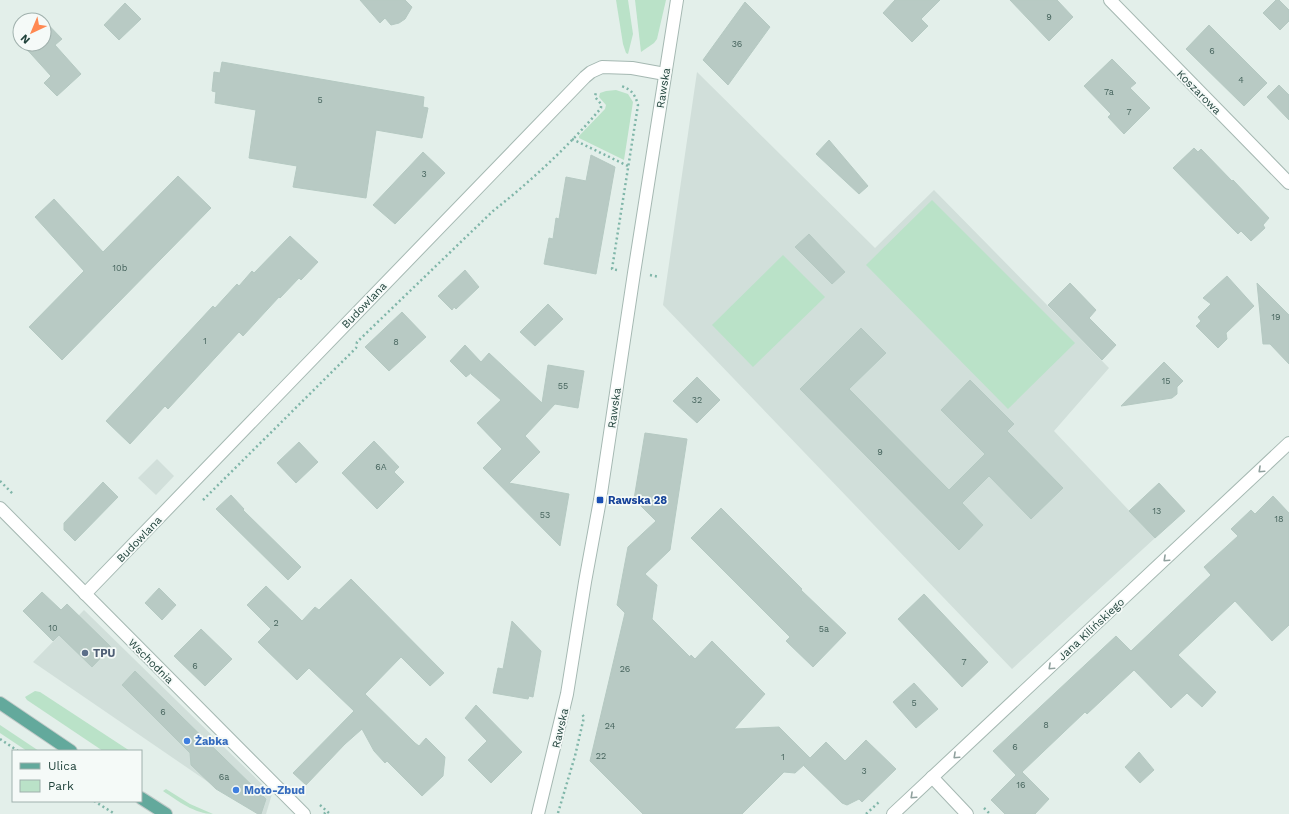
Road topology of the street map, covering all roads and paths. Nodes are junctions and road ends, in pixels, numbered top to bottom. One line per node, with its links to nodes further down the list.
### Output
1 (677, 0): 3 (street, Rawska)
2 (1110, 0): 8 (street, Koszarowa)
3 (665, 74): 13 (street, Budowlana); 28 (street, Rawska)
4 (616, 85): 7 (path)
5 (598, 89): 6 (path)
6 (572, 139): 7 (path); 11 (path)
7 (628, 166): 9 (path)
8 (1289, 183)
9 (612, 269)
10 (1289, 443): 19 (street, Jana Kilińskiego, one-way to 19)
11 (198, 504)
12 (0, 508): 13 (street, Wschodnia)
13 (85, 594): 26 (street, Wschodnia)
14 (0, 703): 18 (main road)
15 (584, 717): 29 (path)
16 (0, 739): 17 (path)
17 (16, 750)
18 (70, 750)
19 (932, 777): 30 (street, Jana Kilińskiego, one-way to 30); 31 (street)
20 (142, 799): 25 (main road)
21 (316, 800): 23 (path)
22 (96, 802): 24 (path)
23 (328, 813): 27 (path)
24 (115, 814)
25 (166, 814)
26 (304, 814)
27 (324, 814)
28 (538, 814)
29 (558, 814)
30 (893, 814)
31 (968, 814)

